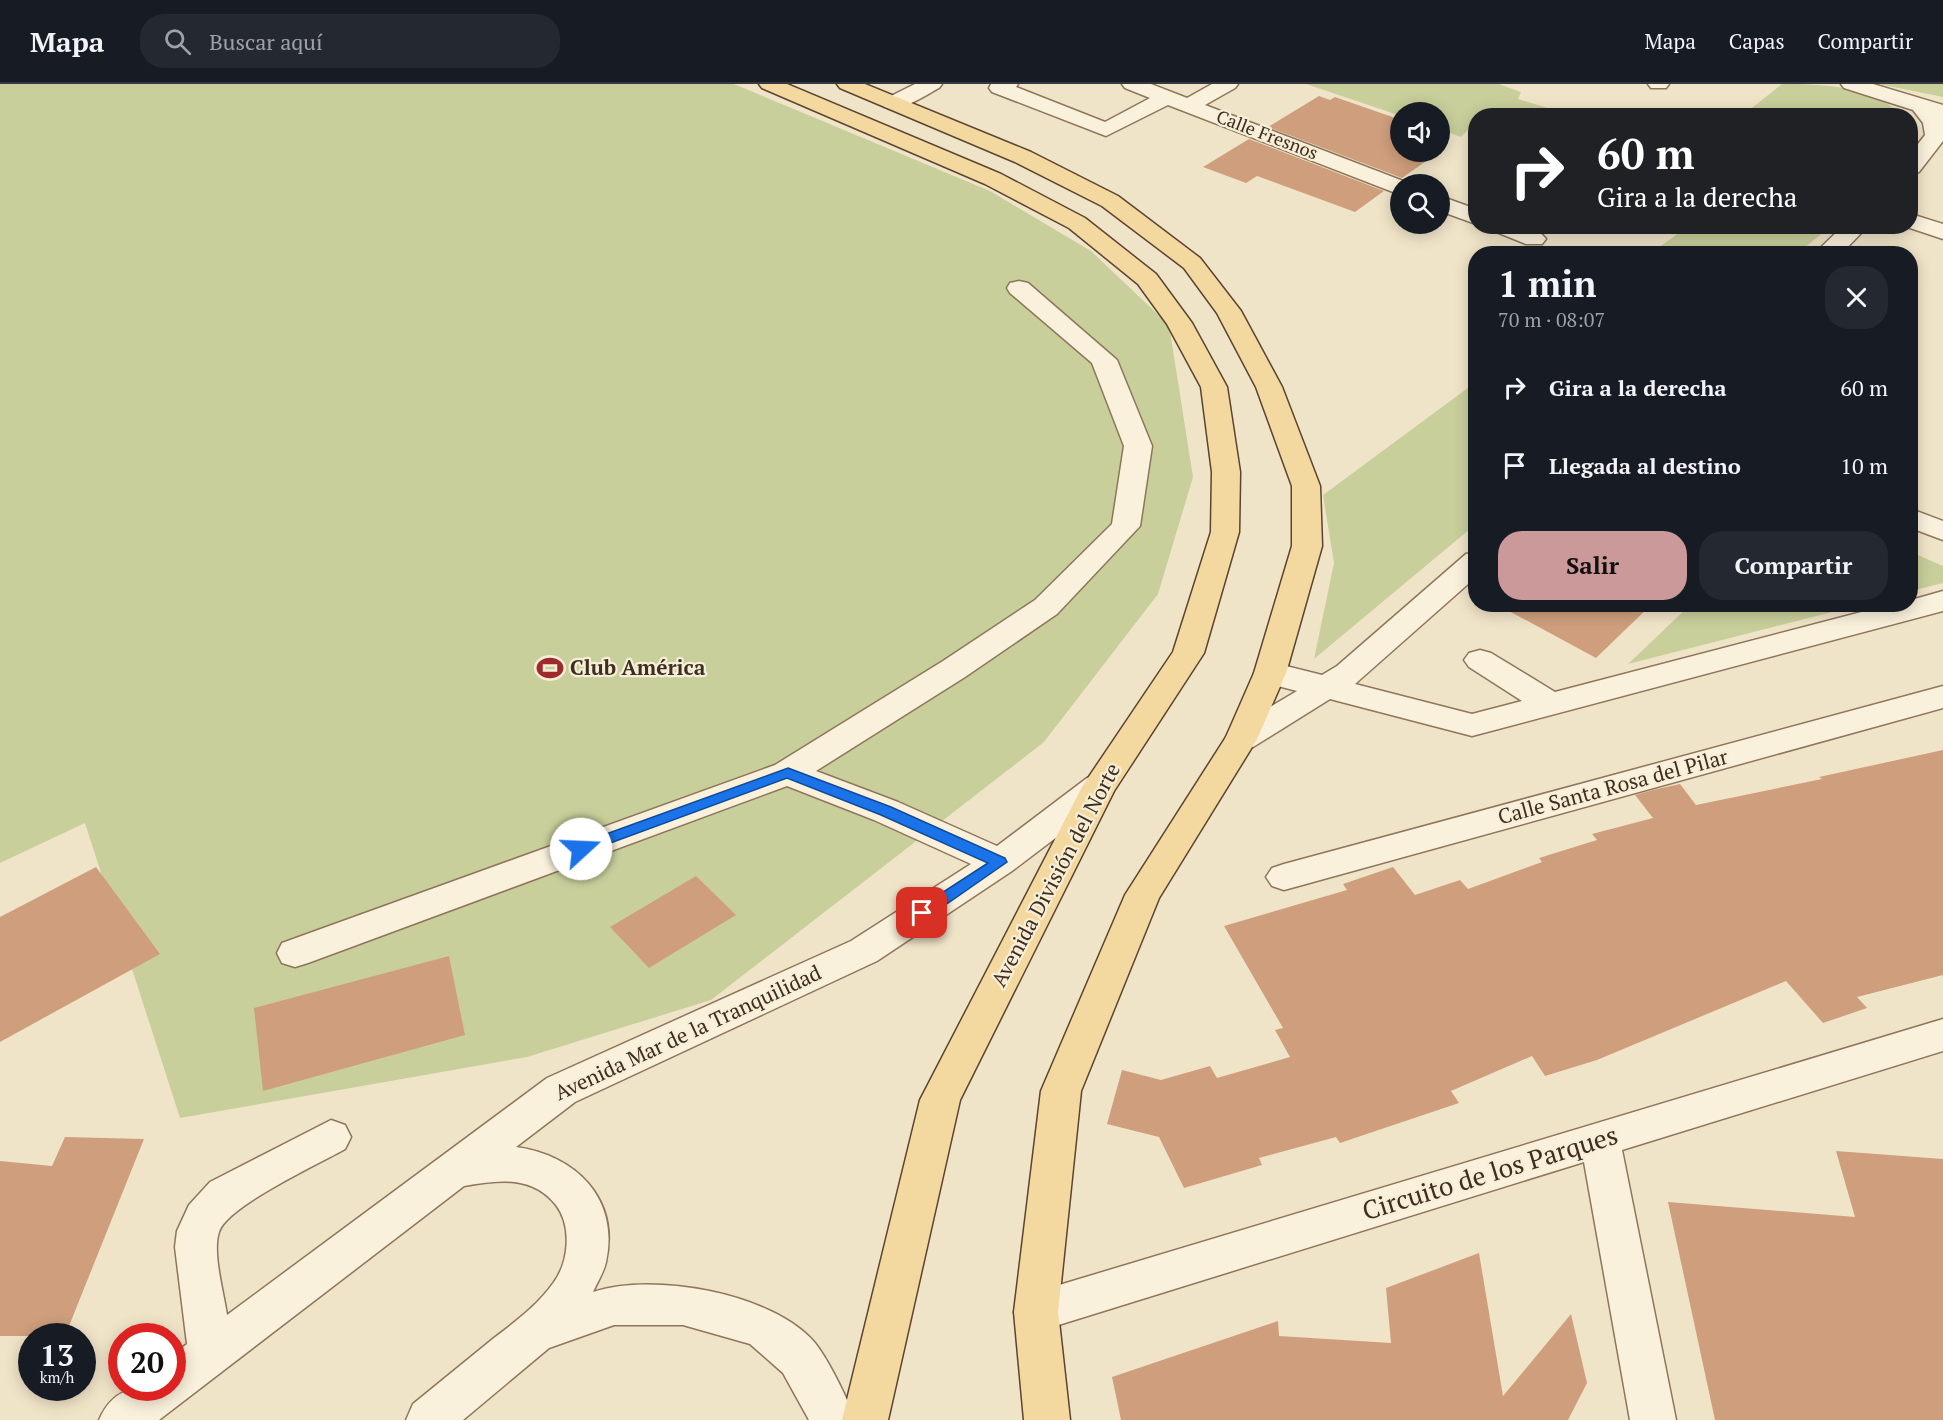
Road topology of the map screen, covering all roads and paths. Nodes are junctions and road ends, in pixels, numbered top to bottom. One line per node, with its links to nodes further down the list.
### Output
1 (769, 84): 35 (main road, Avenida División del Norte)
2 (847, 84): 9 (main road)
3 (932, 84): 9 (street)
4 (1008, 84): 8 (street)
5 (1132, 84): 8 (street, Calle Fresnos)
6 (1228, 84): 10 (street)
7 (1851, 84): 11 (street)
8 (1167, 97): 10 (street, Calle Fresnos)
9 (891, 103): 29 (main road)
10 (1189, 105): 14 (street, Calle Fresnos)
11 (1921, 106): 12 (street); 13 (street)
12 (1943, 112)
13 (1918, 158)
14 (1390, 184)
15 (1450, 207): 16 (street)
16 (1468, 214)
17 (1522, 234): 19 (street)
18 (1848, 234): 20 (street)
19 (1534, 239)
20 (1835, 246)
21 (1019, 288): 34 (street)
22 (1918, 521): 23 (street)
23 (1943, 531)
24 (1468, 568): 30 (street)
25 (1943, 601): 26 (street)
26 (1918, 608)
27 (1901, 612): 32 (street)
28 (1480, 660): 32 (street)
29 (1270, 673): 30 (street); 33 (main road)
30 (1323, 688): 32 (street); 33 (street)
31 (1943, 698): 37 (street, Calle Santa Rosa del Pilar)
32 (1551, 704)
33 (1241, 739): 43 (main road)
34 (788, 773): 36 (street); 38 (street)
35 (1099, 787): 36 (street, Avenida Mar de la Tranquilidad); 51 (main road, Avenida División del Norte)
36 (1000, 862): 42 (street, Avenida Mar de la Tranquilidad)
37 (1284, 877)
38 (295, 953)
39 (1943, 1035): 41 (street, Circuito de los Parques)
40 (331, 1137): 45 (street)
41 (1600, 1140): 43 (street, Circuito de los Parques); 53 (street)
42 (451, 1172): 44 (street); 45 (street, Avenida Mar de la Tranquilidad)
43 (1036, 1312): 52 (main road)
44 (535, 1332): 49 (street); 50 (street)
45 (210, 1353): 46 (street, Avenida Mar de la Tranquilidad)
46 (186, 1371)
47 (148, 1401): 48 (street)
48 (122, 1420)
49 (429, 1420)
50 (833, 1420)
51 (865, 1420)
52 (1047, 1420)
53 (1653, 1420)

